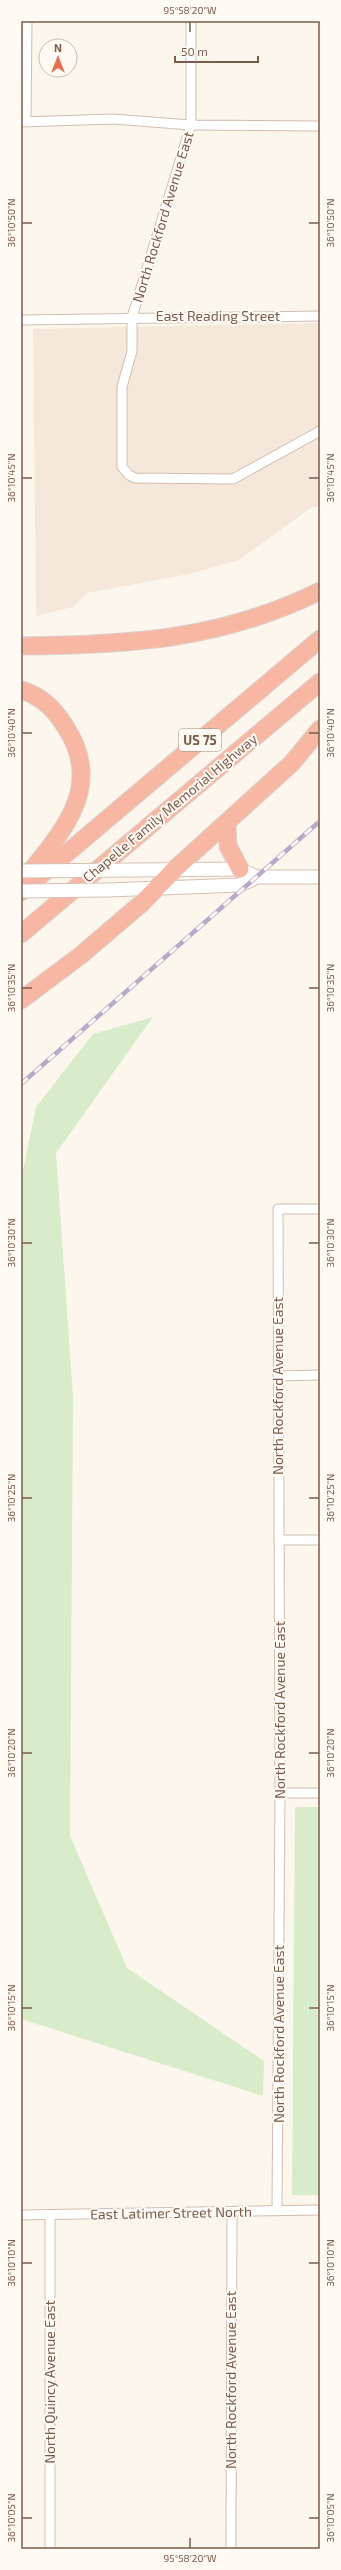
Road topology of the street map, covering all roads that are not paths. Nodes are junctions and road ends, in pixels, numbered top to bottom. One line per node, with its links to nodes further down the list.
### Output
1 (26, 21): 3 (street)
2 (191, 21): 4 (street, North Rockford Avenue East)
3 (23, 122): 4 (street)
4 (191, 125): 5 (street); 7 (street, North Rockford Avenue East)
5 (320, 126)
6 (320, 316): 7 (street, East Reading Street)
7 (132, 317): 8 (street, East Reading Street); 9 (street, North Rockford Avenue East)
8 (21, 320)
9 (320, 431)
10 (320, 591): 12 (highway)
11 (320, 639): 24 (highway, US 75)
12 (21, 646)
13 (320, 682): 25 (highway, Chapelle Family Memorial Highway / US 75)
14 (21, 690): 22 (highway)
15 (320, 729): 16 (highway)
16 (227, 824): 17 (highway); 18 (highway)
17 (176, 869): 18 (main road); 19 (main road, bridge); 23 (highway)
18 (240, 869): 20 (main road)
19 (21, 871)
20 (257, 877): 21 (main road); 23 (main road)
21 (320, 877)
22 (21, 884)
23 (157, 890): 24 (main road, bridge); 26 (highway)
24 (21, 891)
25 (21, 934)
26 (21, 1000)
27 (320, 1209): 29 (street, North Rockford Avenue East)
28 (320, 1375): 29 (street)
29 (278, 1376): 30 (street, North Rockford Avenue East)
30 (279, 1540): 31 (street); 32 (street, North Rockford Avenue East)
31 (320, 1540)
32 (280, 1793): 33 (street); 34 (street, North Rockford Avenue East)
33 (320, 1793)
34 (277, 2210): 35 (street, East Latimer Street North); 36 (street, East Latimer Street North)
35 (320, 2210)
36 (232, 2212): 38 (street, East Latimer Street North); 40 (street, North Rockford Avenue East)
37 (21, 2215): 38 (street, East Latimer Street North)
38 (50, 2215): 39 (street, North Quincy Avenue East)
39 (50, 2549)
40 (231, 2549)

